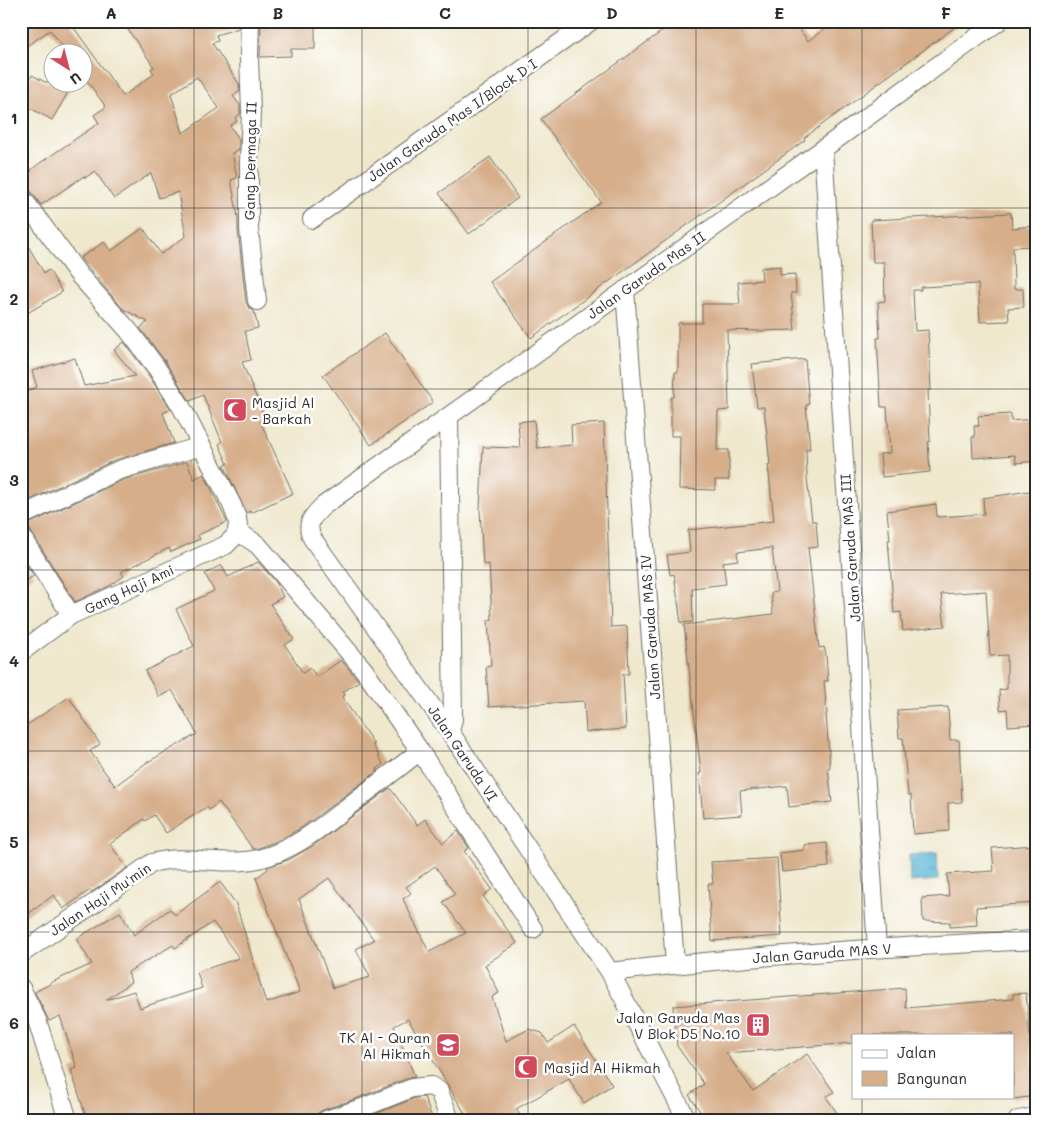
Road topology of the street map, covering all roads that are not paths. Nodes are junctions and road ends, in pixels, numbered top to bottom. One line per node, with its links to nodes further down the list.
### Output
1 (250, 21): 8 (street, Gang Dermaga II)
2 (591, 21): 6 (street, Jalan Garuda Mas I/Block D I)
3 (999, 21): 4 (street, Jalan Garuda Mas II)
4 (823, 149): 7 (street, Jalan Garuda Mas II); 21 (street, Jalan Garuda MAS III)
5 (24, 206): 10 (street)
6 (312, 219)
7 (625, 290): 9 (street, Jalan Garuda Mas II); 23 (street, Jalan Garuda MAS IV)
8 (257, 301)
9 (449, 416): 14 (street, Jalan Garuda Mas II); 17 (street)
10 (202, 446): 11 (street); 12 (street)
11 (21, 516)
12 (237, 531): 15 (street, Gang Haji Ami); 18 (street)
13 (21, 536): 15 (street)
14 (312, 538): 17 (street, Jalan Garuda VI)
15 (71, 615): 16 (street, Gang Haji Ami)
16 (21, 652)
17 (450, 732): 24 (street, Jalan Garuda VI)
18 (420, 752): 19 (street); 22 (street, Jalan Haji Mu'min)
19 (533, 929)
20 (1036, 940): 21 (street, Jalan Garuda MAS V)
21 (877, 948): 23 (street, Jalan Garuda MAS V)
22 (21, 954)
23 (675, 964): 24 (street, Jalan Garuda MAS V)
24 (610, 972): 31 (street, Jalan Garuda VI)
25 (21, 988): 28 (street)
26 (364, 1114): 29 (street); 30 (street)
27 (1036, 1117): 32 (street)
28 (68, 1120)
29 (326, 1120)
30 (450, 1120)
31 (687, 1120)
32 (1018, 1120)

